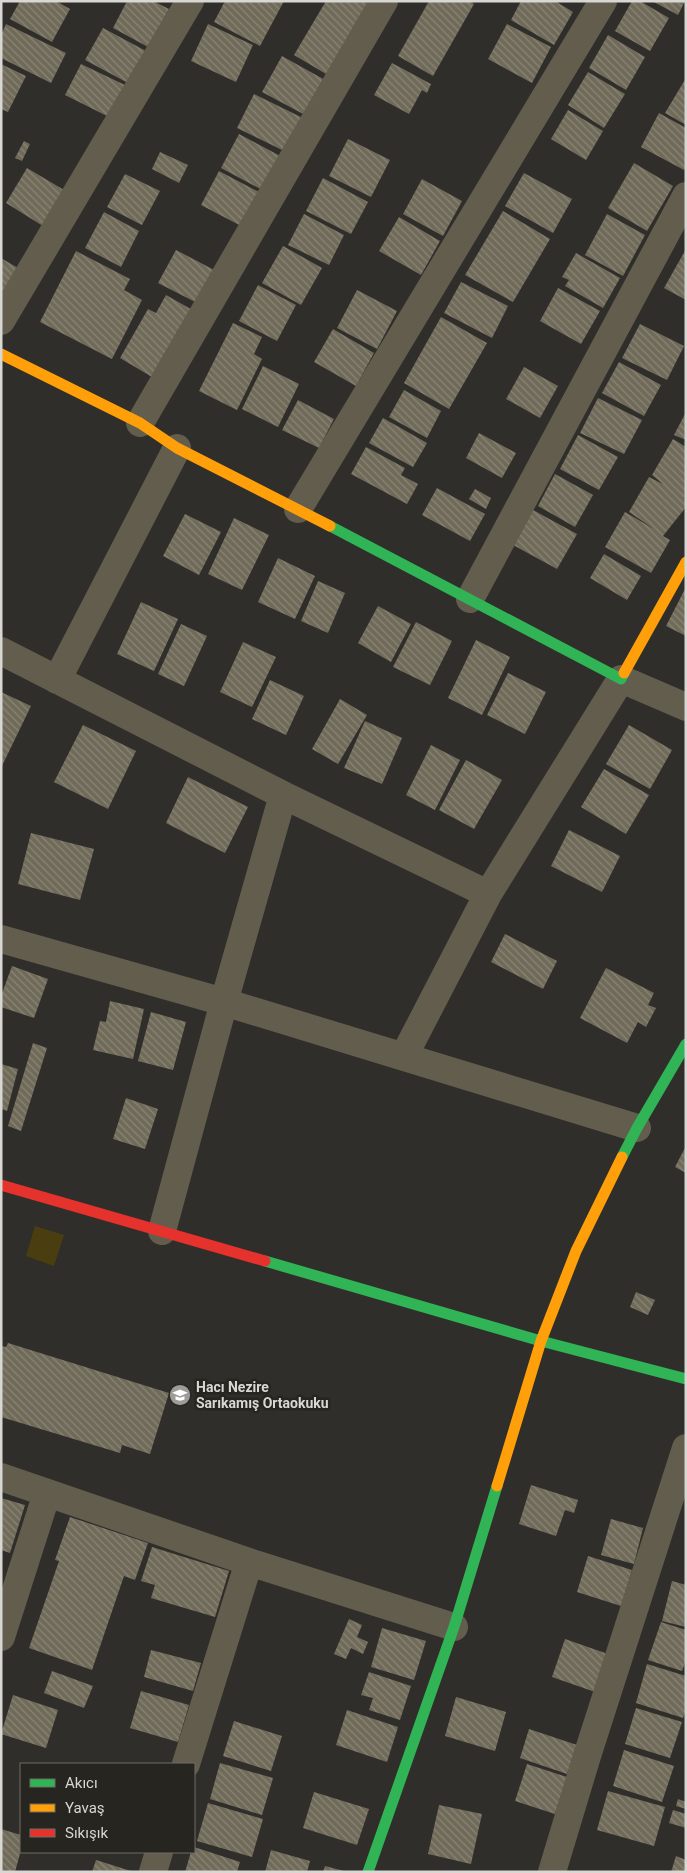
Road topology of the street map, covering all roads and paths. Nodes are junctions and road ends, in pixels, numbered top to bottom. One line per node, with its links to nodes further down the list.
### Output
1 (190, 1): 5 (street)
2 (384, 1): 7 (street)
3 (603, 1): 9 (street)
4 (686, 196): 11 (street)
5 (1, 321)
6 (1, 354): 7 (street)
7 (140, 423): 8 (street)
8 (177, 448): 9 (street); 14 (street)
9 (298, 509): 11 (street)
10 (686, 562): 13 (street)
11 (470, 599): 13 (street)
12 (1, 651): 14 (street)
13 (621, 679): 15 (street); 17 (street)
14 (57, 680): 16 (street)
15 (686, 706)
16 (283, 796): 17 (street); 19 (street)
17 (488, 894): 21 (street)
18 (1, 938): 19 (street)
19 (224, 1002): 21 (street); 24 (street)
20 (686, 1044): 22 (street)
21 (404, 1056): 22 (street)
22 (637, 1128): 25 (street)
23 (1, 1186): 24 (street)
24 (162, 1231): 25 (street)
25 (541, 1341): 26 (street); 31 (street)
26 (686, 1379)
27 (686, 1448): 37 (street)
28 (1, 1478): 29 (street)
29 (47, 1493): 30 (street); 32 (street)
30 (249, 1562): 31 (street); 33 (street)
31 (454, 1627): 36 (street)
32 (1, 1637)
33 (186, 1763)
34 (159, 1853): 35 (street)
35 (153, 1872)
36 (368, 1872)
37 (552, 1872)

